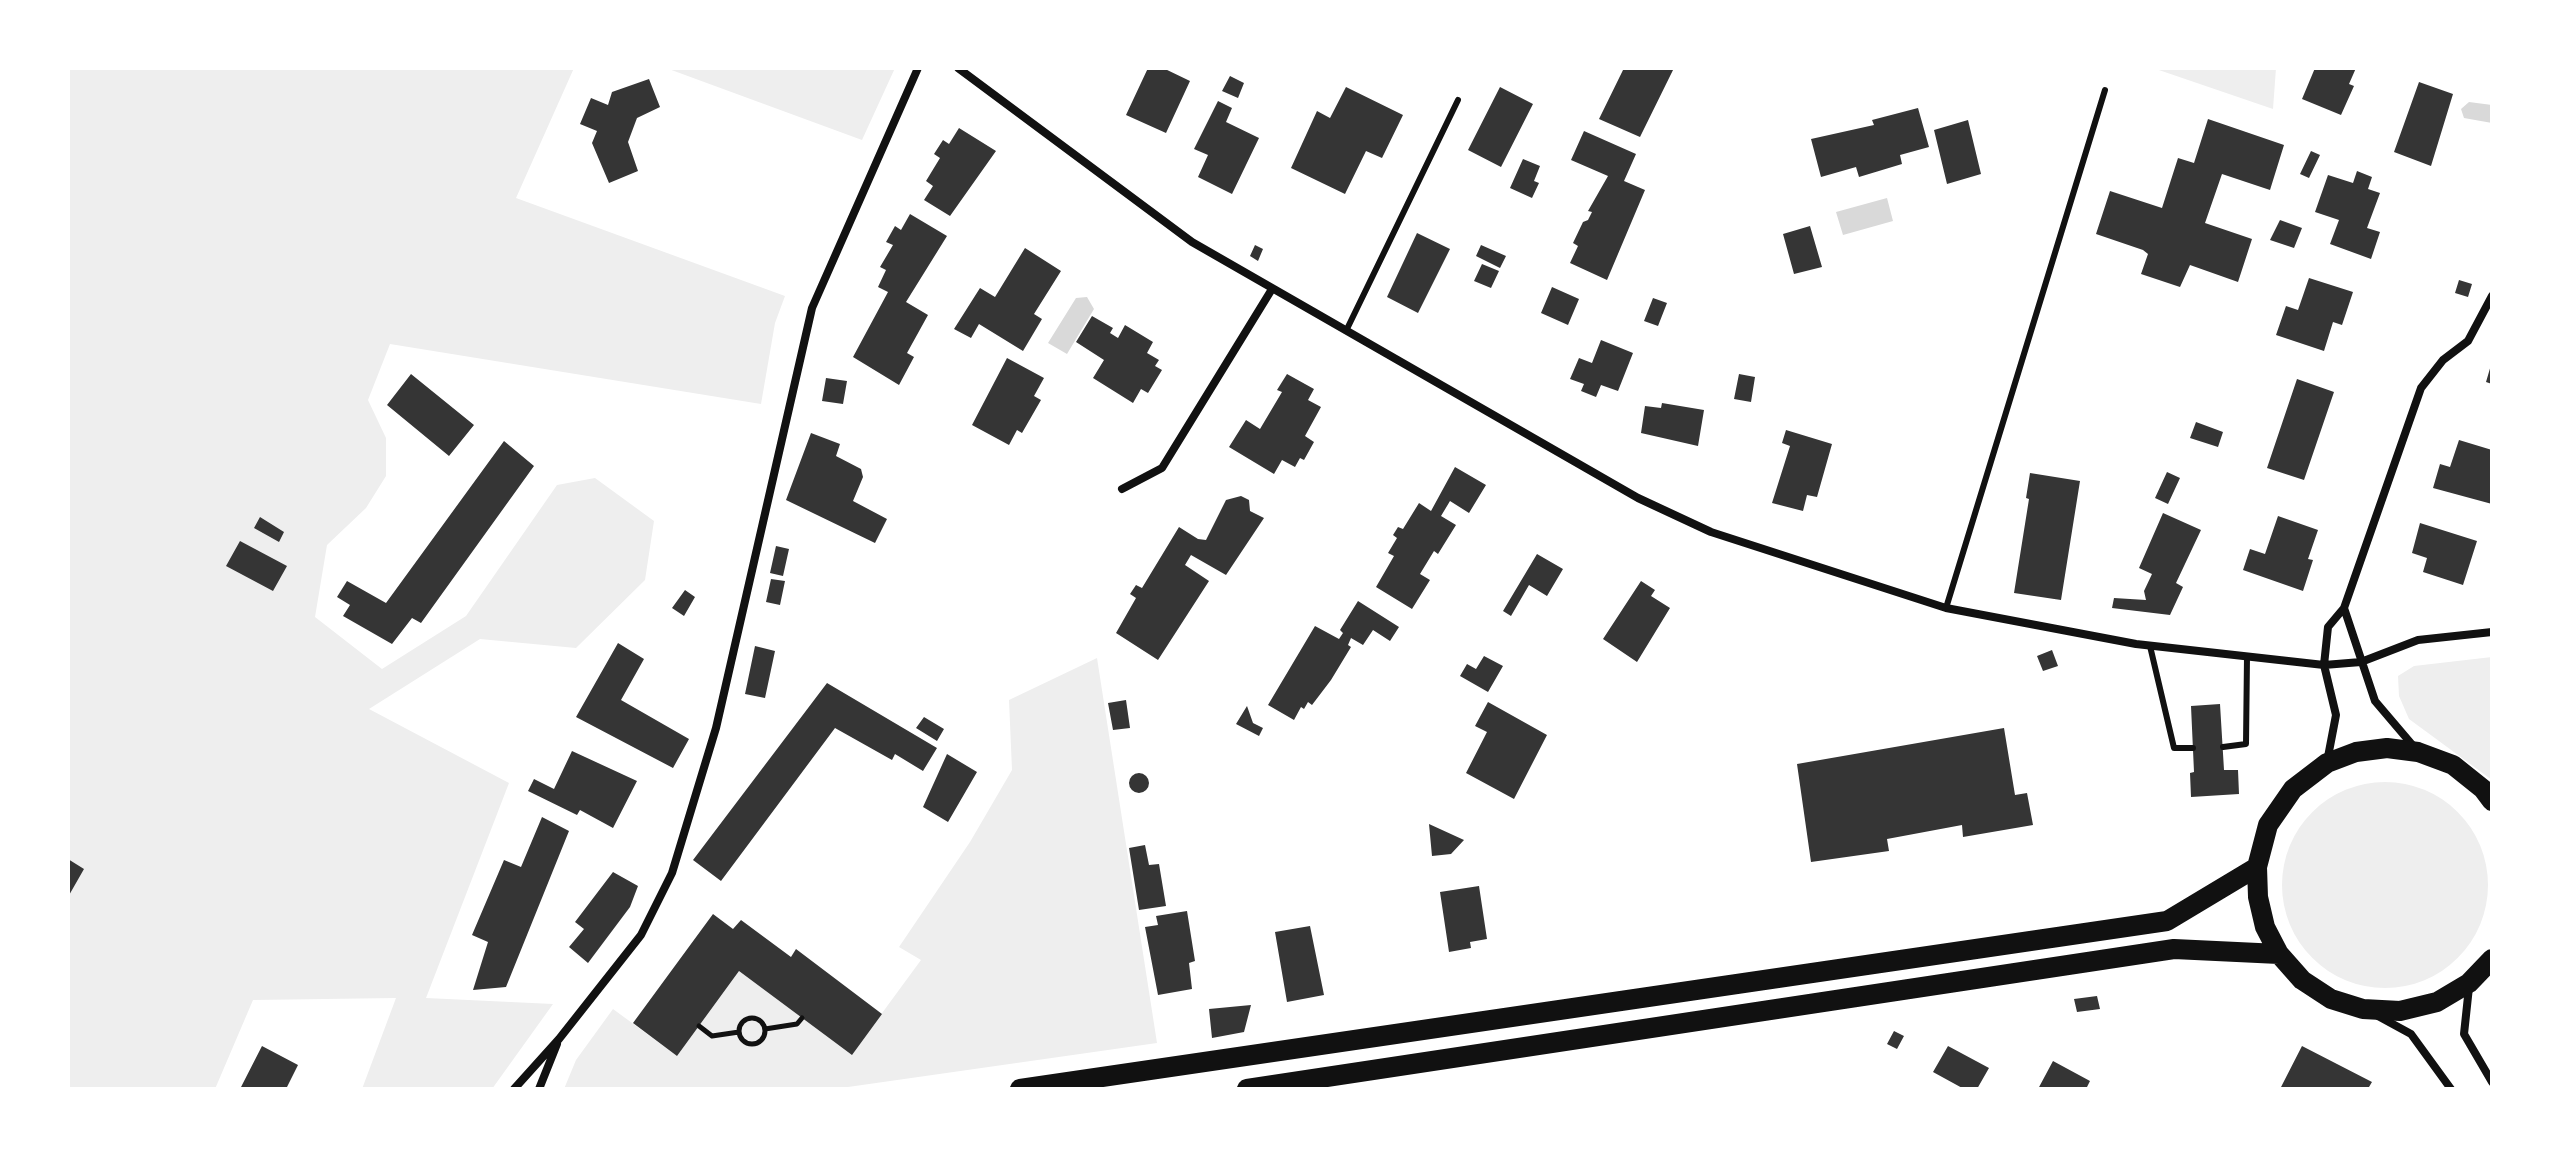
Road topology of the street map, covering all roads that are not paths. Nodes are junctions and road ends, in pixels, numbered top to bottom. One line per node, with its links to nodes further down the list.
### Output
1 (918, 68): 26 (street)
2 (958, 68): 5 (street)
3 (2105, 90): 9 (lane)
4 (1458, 100): 7 (lane)
5 (1272, 289): 7 (street); 8 (street)
6 (2492, 296): 10 (street)
7 (1346, 331): 9 (street)
8 (1122, 489)
9 (1946, 608): 12 (street)
10 (2344, 608): 14 (street); 15 (street)
11 (2492, 632): 14 (street)
12 (2150, 646): 13 (street); 17 (lane)
13 (2247, 657): 15 (street); 16 (lane)
14 (2361, 662): 15 (street); 18 (street)
15 (2324, 665): 19 (street)
16 (2223, 747)
17 (2193, 748)
18 (2418, 752): 19 (main road); 20 (main road)
19 (2327, 763): 21 (main road)
20 (2492, 801)
21 (2257, 867): 22 (main road); 30 (main road)
22 (2279, 954): 25 (main road); 31 (main road)
23 (2492, 959): 24 (main road)
24 (2469, 983): 25 (main road); 27 (street)
25 (2363, 1009): 32 (street)
26 (559, 1039): 28 (street); 29 (street)
27 (2492, 1082)
28 (514, 1089)
29 (539, 1089)
30 (1020, 1089)
31 (1247, 1089)
32 (2451, 1089)

